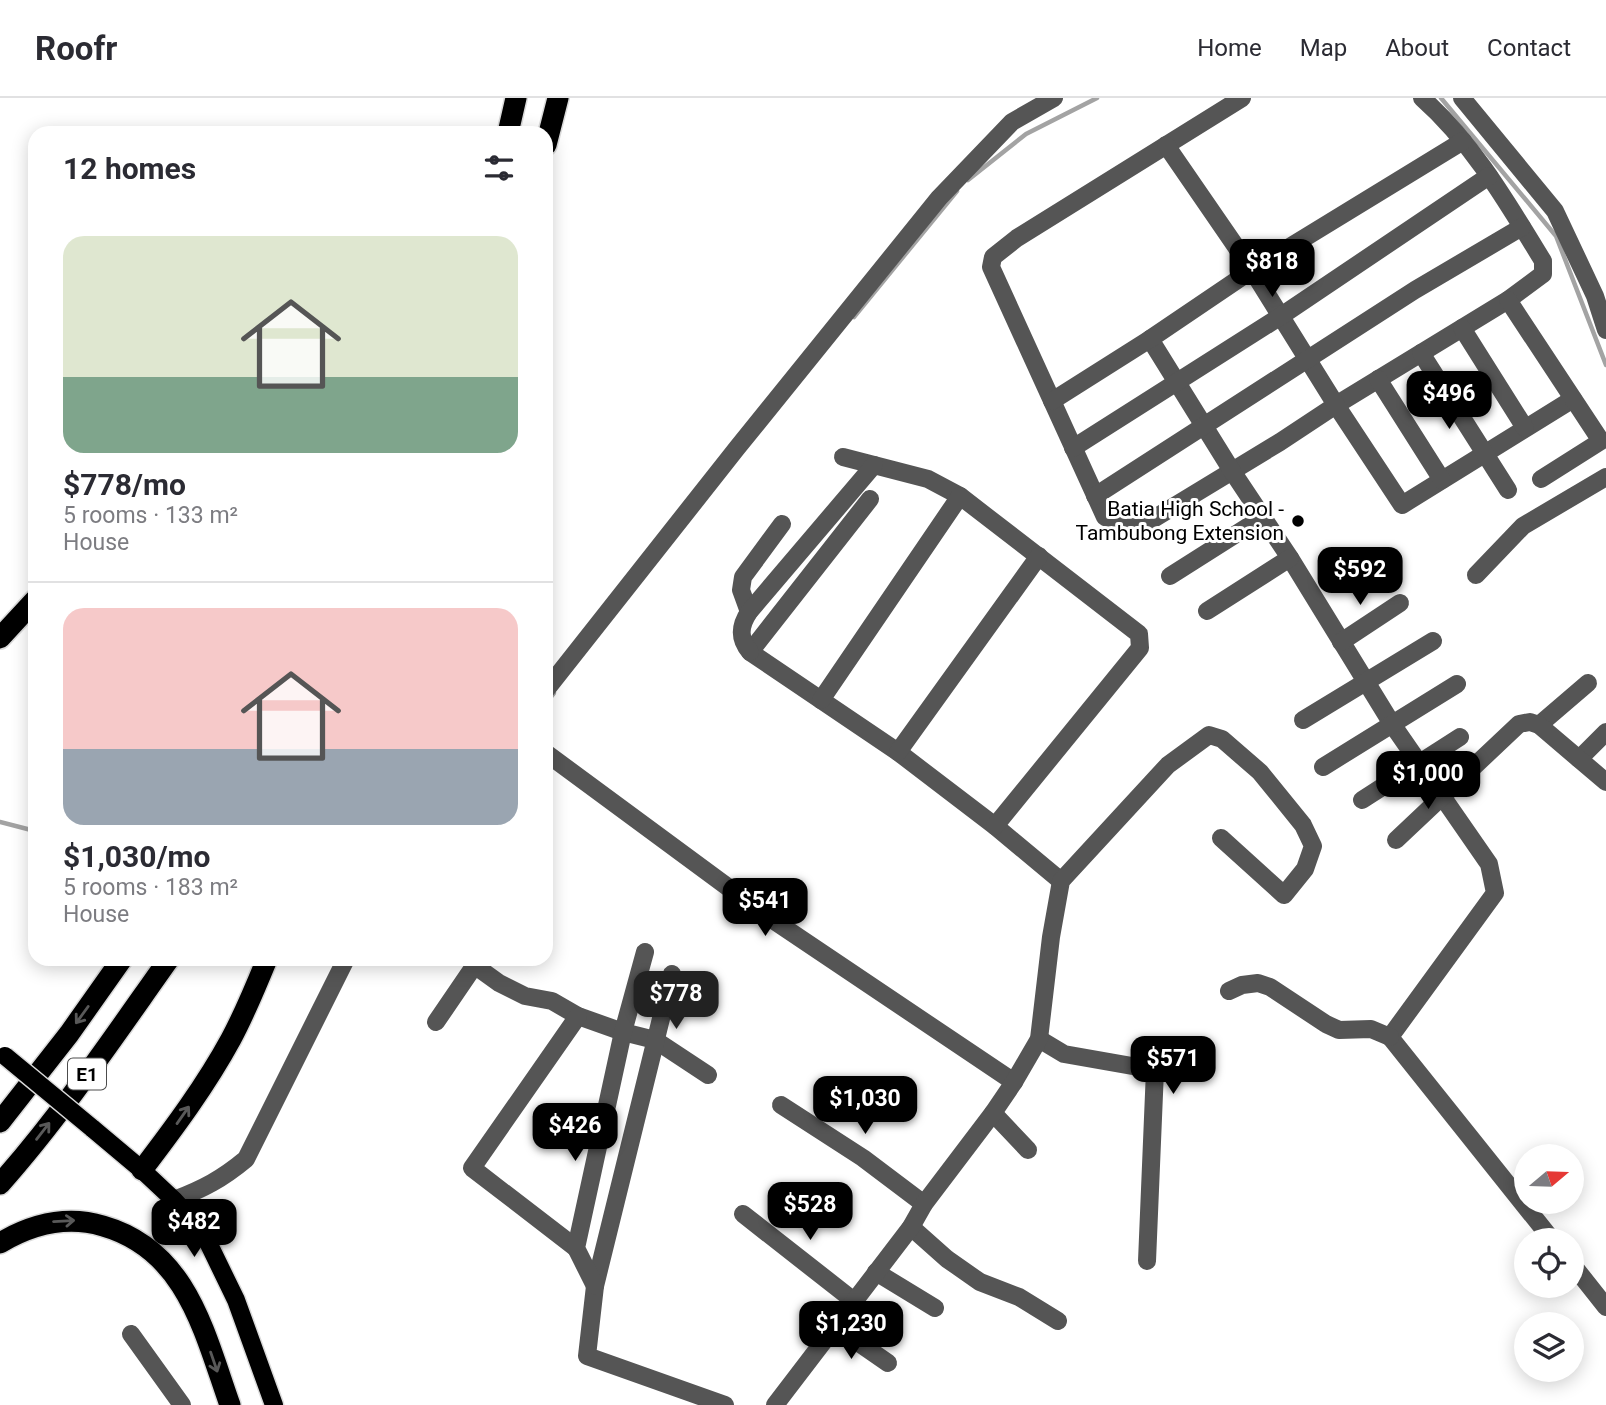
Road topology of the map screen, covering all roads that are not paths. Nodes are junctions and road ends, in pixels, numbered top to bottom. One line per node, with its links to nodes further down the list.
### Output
1 (516, 98): 7 (highway)
2 (558, 98): 8 (highway)
3 (1054, 98): 54 (street)
4 (1242, 98): 10 (street)
5 (1422, 98): 9 (street)
6 (1462, 98): 17 (street)
7 (510, 126)
8 (551, 126)
9 (1463, 141): 11 (street); 13 (street)
10 (1166, 145): 13 (street); 24 (street)
11 (1489, 176): 12 (street); 15 (street)
12 (1522, 228): 14 (street); 20 (street)
13 (1252, 270): 15 (street); 18 (street)
14 (1508, 300): 16 (street); 23 (street)
15 (1281, 316): 20 (street); 22 (street)
16 (1462, 328): 19 (street); 27 (street)
17 (1606, 330)
18 (1150, 339): 22 (street); 24 (street)
19 (1421, 353): 21 (street); 29 (street)
20 (1308, 359): 25 (street); 26 (street)
21 (1378, 379): 25 (street); 34 (street)
22 (1177, 383): 26 (street); 28 (street)
23 (1573, 399): 27 (street); 35 (street)
24 (1052, 401): 28 (street)
25 (1336, 405): 32 (street); 34 (street)
26 (1204, 425): 32 (street); 38 (street)
27 (1525, 428): 29 (street)
28 (1073, 448): 38 (street)
29 (1486, 453): 34 (street); 36 (street)
30 (843, 457): 31 (street)
31 (874, 465): 37 (street); 49 (street)
32 (1232, 471): 38 (street); 40 (street)
33 (1606, 477): 44 (street)
34 (1442, 480)
35 (1541, 480)
36 (1508, 490)
37 (960, 496): 42 (street); 58 (street)
38 (1095, 496)
39 (870, 499): 53 (street)
40 (1263, 517): 43 (street); 45 (street)
41 (782, 524): 49 (street)
42 (1039, 556): 64 (street); 72 (street)
43 (1290, 558): 48 (street); 52 (street)
44 (1476, 575)
45 (1170, 576)
46 (1400, 603): 52 (street)
47 (28, 608): 50 (highway)
48 (1208, 611)
49 (749, 612): 53 (street)
50 (0, 638)
51 (1433, 641): 55 (street)
52 (1341, 642): 55 (street)
53 (750, 652): 58 (street)
54 (553, 681)
55 (1366, 682): 59 (street); 60 (street)
56 (1588, 683): 61 (street)
57 (1457, 684): 60 (street)
58 (821, 700): 64 (street)
59 (1303, 720)
60 (1392, 724): 67 (street); 68 (street)
61 (1539, 725): 66 (street); 70 (street)
62 (1606, 732): 66 (street)
63 (1460, 737): 67 (street)
64 (898, 752): 72 (street)
65 (553, 758): 93 (street)
66 (1579, 759): 69 (street)
67 (1419, 763): 70 (street); 71 (street)
68 (1323, 767)
69 (1606, 782)
70 (1442, 798): 74 (street); 88 (street)
71 (1362, 800)
72 (995, 826): 75 (street)
73 (1221, 838): 75 (street)
74 (1396, 840)
75 (1061, 881): 89 (street)
76 (645, 952): 87 (street)
77 (117, 966): 96 (highway, E1, one-way to 96)
78 (164, 966): 99 (highway, E1, one-way to 78)
79 (264, 966): 98 (highway, one-way to 79)
80 (342, 966): 100 (street)
81 (474, 966): 86 (street)
82 (482, 966): 85 (street)
83 (672, 974): 90 (street)
84 (1229, 991): 88 (street)
85 (578, 1016): 87 (street); 106 (street)
86 (436, 1022)
87 (623, 1032): 90 (street); 106 (street)
88 (1390, 1037): 104 (street)
89 (1039, 1039): 93 (street); 107 (street)
90 (655, 1040): 92 (street); 110 (street)
91 (3, 1053): 98 (main road, bridge)
92 (708, 1075)
93 (1014, 1082): 95 (street)
94 (781, 1105): 101 (street)
95 (993, 1113): 97 (street); 101 (street)
96 (0, 1122)
97 (1028, 1150)
98 (142, 1170): 100 (main road)
99 (0, 1184)
100 (174, 1200): 120 (main road)
101 (924, 1204): 103 (street)
102 (743, 1214): 111 (street)
103 (911, 1227): 108 (street); 114 (street)
104 (1543, 1228)
105 (0, 1242): 119 (highway, one-way to 119)
106 (576, 1248): 110 (street)
107 (1147, 1261)
108 (876, 1272): 111 (street); 113 (street)
109 (1584, 1279): 112 (street)
110 (595, 1286): 121 (street)
111 (854, 1301): 115 (street)
112 (1606, 1307)
113 (935, 1308)
114 (1058, 1321)
115 (836, 1327): 117 (street); 122 (street)
116 (131, 1334): 118 (street)
117 (888, 1363)
118 (181, 1405)
119 (230, 1405)
120 (274, 1405)
121 (725, 1405)
122 (775, 1405)

